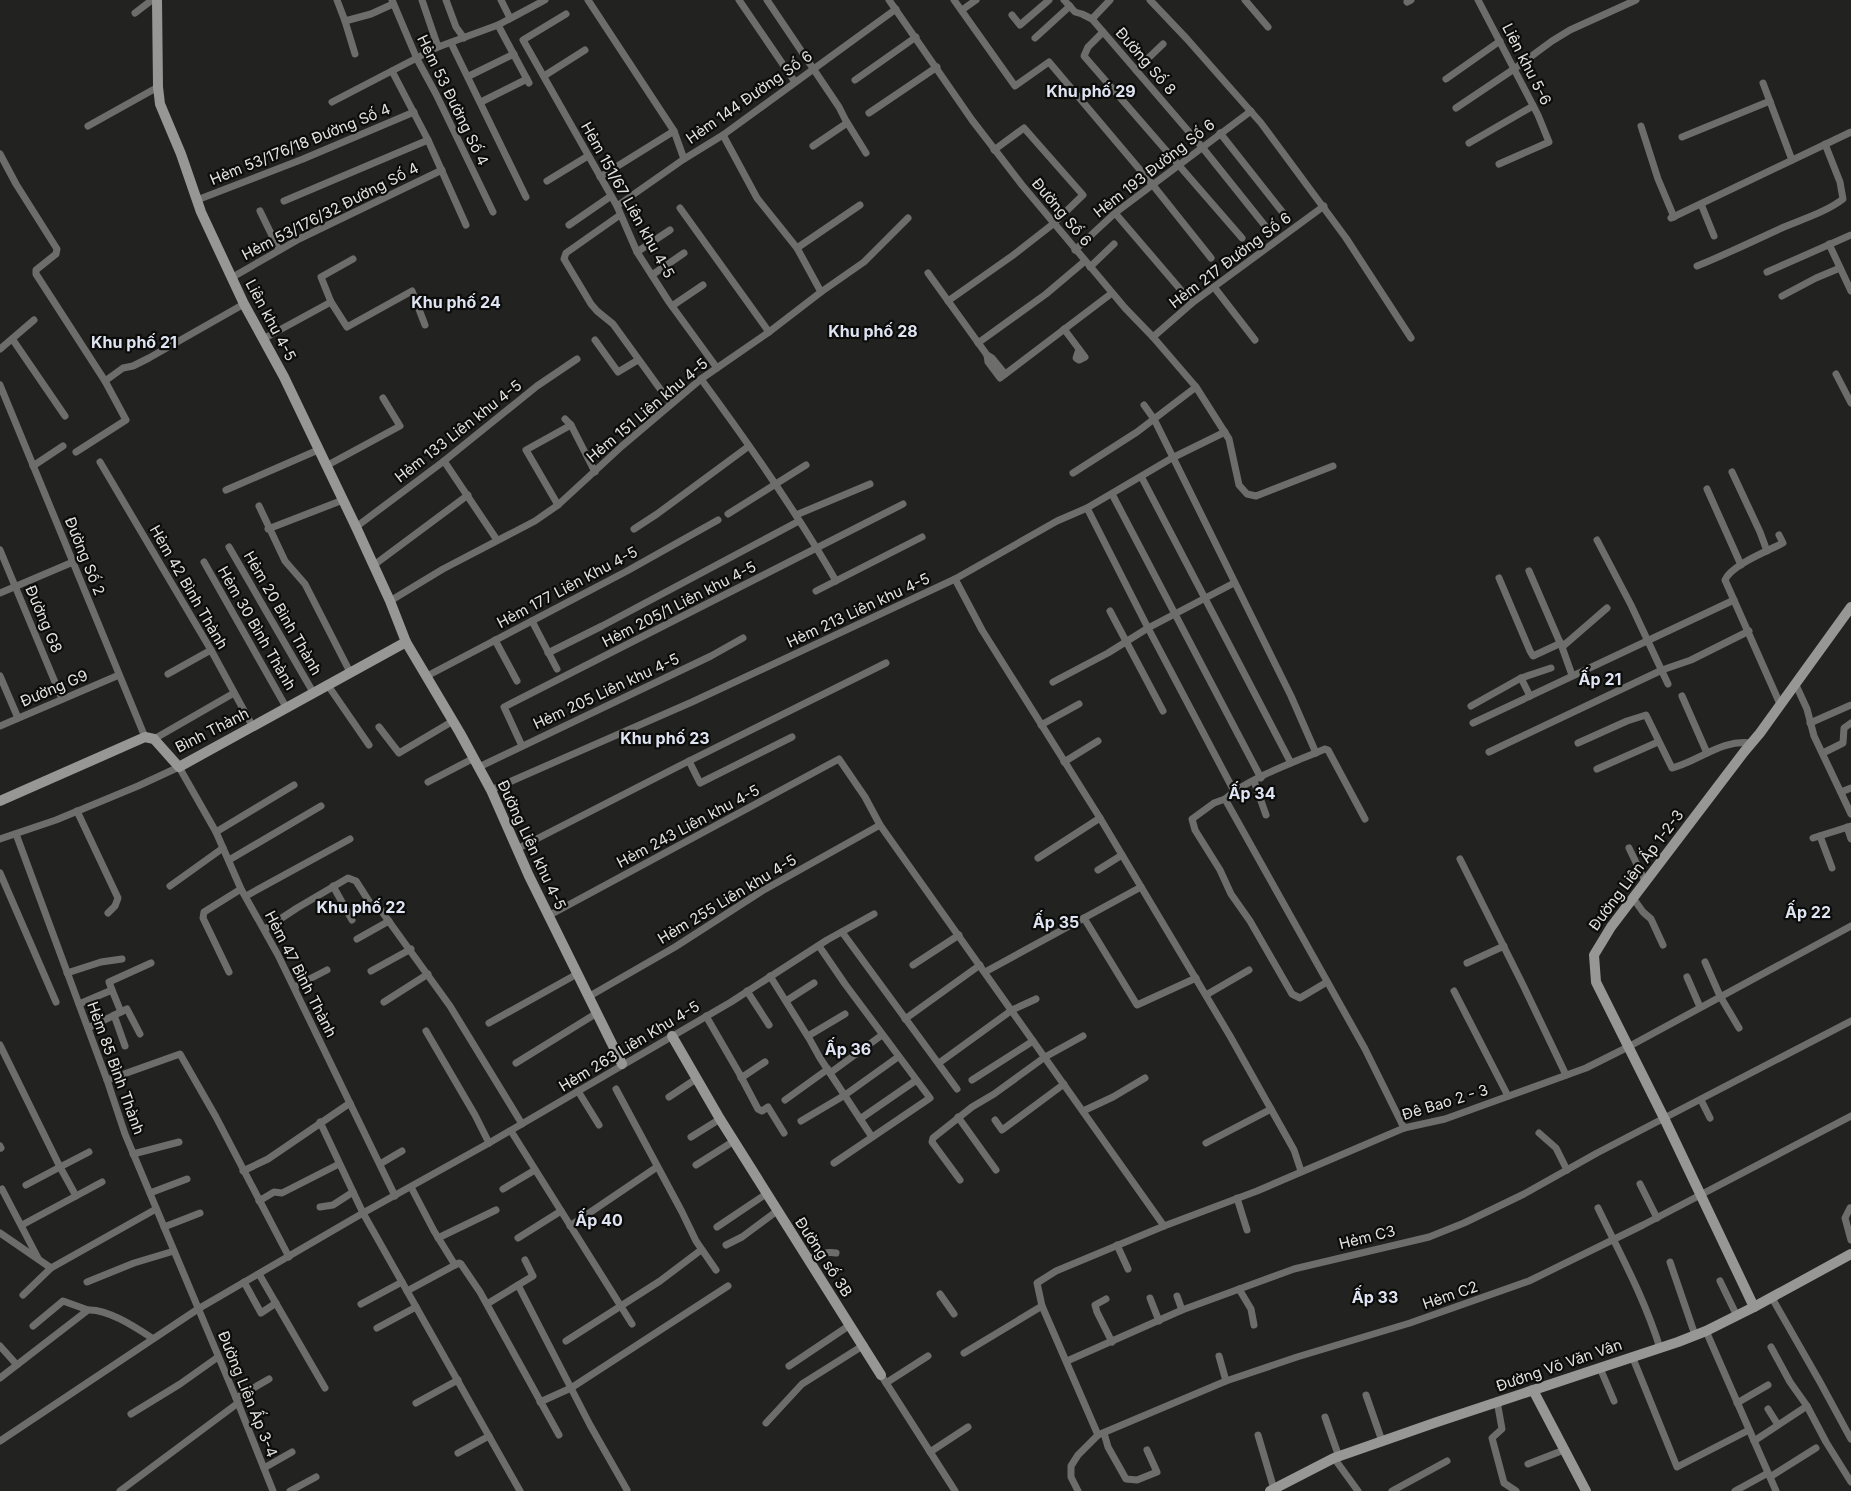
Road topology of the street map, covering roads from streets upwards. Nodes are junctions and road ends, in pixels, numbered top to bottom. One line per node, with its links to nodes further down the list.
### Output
1 (152, 0): 26 (street)
2 (157, 0): 57 (street, Liên khu 4-5)
3 (337, 0): 31 (street)
4 (422, 0): 41 (street)
5 (446, 0): 36 (street)
6 (501, 0): 29 (street)
7 (545, 0): 22 (street)
8 (588, 0): 69 (street)
9 (739, 0): 55 (street)
10 (768, 0): 47 (street)
11 (889, 0): 24 (street, Đường Số 6)
12 (954, 0): 25 (street)
13 (976, 0): 25 (street)
14 (1049, 0): 28 (street)
15 (1064, 0): 23 (street, Đường Số 8)
16 (1110, 0): 30 (street)
17 (1150, 0): 63 (street)
18 (1245, 0): 33 (street)
19 (1478, 0): 38 (street, Liên khu 5-6)
20 (1636, 0): 48 (street)
21 (392, 2): 31 (street); 45 (street, Hẻm 53 Đường Số 4)
22 (536, 2): 29 (street)
23 (1070, 6): 30 (street, Đường Số 8); 37 (street)
24 (896, 9): 35 (street, Đường Số 6); 47 (street, Hẻm 144 Đường Số 6)
25 (962, 10): 90 (street)
26 (135, 13)
27 (566, 14): 52 (street, Hẻm 151/67 Liên khu 4-5)
28 (1012, 15)
29 (510, 18): 32 (street)
30 (1092, 20): 34 (street, Đường Số 8)
31 (345, 21): 43 (street)
32 (498, 25): 36 (street); 44 (street)
33 (1268, 27)
34 (1103, 32): 49 (street, Đường Số 8); 86 (street)
35 (915, 37): 46 (street, Đường Số 6); 54 (street)
36 (464, 38): 39 (street)
37 (1035, 38)
38 (1500, 41): 48 (street, Liên khu 5-6); 53 (street)
39 (451, 43): 41 (street); 51 (street)
40 (1163, 44): 49 (street)
41 (438, 47): 45 (street)
42 (585, 50): 52 (street)
43 (355, 54)
44 (514, 54): 51 (street); 60 (street)
45 (417, 59): 50 (street); 101 (street, Hẻm 53 Đường Số 4)
46 (937, 68): 65 (street); 79 (street, Đường Số 6)
47 (813, 69): 55 (street, Hẻm 144 Đường Số 6); 66 (street)
48 (1514, 69): 61 (street, Liên khu 5-6); 62 (street)
49 (1136, 70): 78 (street, Đường Số 8)
50 (392, 71): 59 (street); 64 (street)
51 (468, 76): 60 (street)
52 (544, 76): 82 (street, Hẻm 151/67 Liên khu 4-5)
53 (1446, 79)
54 (855, 80)
55 (795, 82): 72 (street, Hẻm 144 Đường Số 6)
56 (1763, 83): 58 (street)
57 (158, 87): 67 (street); 93 (street, Liên khu 4-5)
58 (1770, 101): 73 (street); 84 (street)
59 (332, 102)
60 (481, 102): 92 (street)
61 (1533, 105): 75 (street); 85 (street, Liên khu 5-6)
62 (1456, 108)
63 (1251, 111): 71 (street, Hẻm 193 Đường Số 6); 98 (street)
64 (414, 112): 74 (street); 93 (street, Hẻm 53/176/18 Đường Số 4)
65 (869, 113)
66 (847, 123): 77 (street); 80 (street)
67 (88, 126)
68 (1641, 126): 95 (street)
69 (674, 131): 83 (street); 88 (street)
70 (1851, 132): 76 (street)
71 (1220, 133): 78 (street, Hẻm 193 Đường Số 6); 103 (street)
72 (723, 135): 83 (street, Hẻm 144 Đường Số 6); 116 (street)
73 (1682, 137)
74 (428, 140): 87 (street); 94 (street)
75 (1469, 143)
76 (1825, 144): 84 (street); 124 (street)
77 (813, 146)
78 (1202, 147): 86 (street, Hẻm 193 Đường Số 6); 109 (street, Đường Số 8)
79 (994, 150): 106 (street, Đường Số 6); 106 (street)
80 (866, 153)
81 (0, 154): 159 (street)
82 (588, 156): 88 (street, Hẻm 151/67 Liên khu 4-5); 89 (street)
83 (684, 159): 97 (street, Hẻm 144 Đường Số 6)
84 (1792, 160): 95 (street)
85 (1499, 164)
86 (1178, 165): 90 (street, Hẻm 193 Đường Số 6); 113 (street)
87 (442, 170): 107 (street); 118 (street, Hẻm 53/176/32 Đường Số 4)
88 (600, 177): 91 (street, Hẻm 151/67 Liên khu 4-5)
89 (547, 181)
90 (1152, 184): 102 (street, Hẻm 193 Đường Số 6); 121 (street)
91 (611, 196): 97 (street, Hẻm 151/67 Liên khu 4-5); 108 (street)
92 (526, 197)
93 (197, 200): 129 (street, Liên khu 4-5)
94 (284, 201)
95 (1701, 204): 111 (street)
96 (860, 205): 116 (street)
97 (617, 206): 104 (street, Hẻm 151/67 Liên khu 4-5)
98 (1324, 206): 131 (street, Hẻm 217 Đường Số 6); 146 (street)
99 (680, 208): 144 (street)
100 (260, 211): 118 (street)
101 (493, 212)
102 (1115, 213): 117 (street, Hẻm 193 Đường Số 6); 138 (street)
103 (1284, 214)
104 (620, 215): 119 (street, Hẻm 151/67 Liên khu 4-5); 155 (street)
105 (908, 218): 133 (street, Hẻm 151 Liên khu 4-5)
106 (1053, 224): 117 (street, Đường Số 6); 137 (street)
107 (465, 225)
108 (569, 225)
109 (1266, 227)
110 (670, 230): 119 (street)
111 (1714, 236)
112 (1851, 236): 115 (street)
113 (1242, 238)
114 (1114, 244): 123 (street)
115 (1829, 244): 125 (street); 126 (street)
116 (797, 248): 133 (street)
117 (1076, 249): 123 (street, Đường Số 6)
118 (279, 250): 129 (street, Hẻm 53/176/32 Đường Số 4)
119 (637, 252): 128 (street, Hẻm 151/67 Liên khu 4-5)
120 (684, 253): 128 (street)
121 (1211, 258)
122 (353, 259): 136 (street)
123 (1087, 264): 134 (street, Đường Số 6); 151 (street)
124 (1697, 266)
125 (1840, 268): 132 (street); 135 (street)
126 (1767, 272)
127 (928, 273): 137 (street)
128 (652, 275): 140 (street, Hẻm 151/67 Liên khu 4-5)
129 (231, 278): 139 (street, Liên khu 4-5)
130 (703, 285): 140 (street)
131 (1214, 287): 138 (street, Hẻm 217 Đường Số 6); 150 (street)
132 (1851, 291)
133 (821, 292): 144 (street, Hẻm 151 Liên khu 4-5)
134 (1112, 293): 143 (street); 145 (street, Đường Số 6)
135 (1782, 296)
136 (331, 302): 142 (street); 147 (street)
137 (948, 302): 151 (street)
138 (1191, 303): 145 (street, Hẻm 217 Đường Số 6)
139 (244, 304): 147 (street, Liên khu 4-5); 159 (street)
140 (672, 306): 156 (street, Hẻm 151/67 Liên khu 4-5)
141 (34, 320): 148 (street)
142 (425, 325)
143 (1064, 329): 151 (street); 153 (street)
144 (769, 332): 156 (street, Hẻm 151 Liên khu 4-5)
145 (1153, 337): 161 (street, Đường Số 6)
146 (1411, 338)
147 (263, 339): 171 (street, Liên khu 4-5)
148 (13, 340): 152 (street); 166 (street)
149 (595, 340): 155 (street)
150 (1255, 340)
151 (978, 343)
152 (0, 349)
153 (1079, 349)
154 (577, 359): 174 (street, Hẻm 133 Liên khu 4-5)
155 (638, 360): 164 (street)
156 (717, 368): 158 (street, Hẻm 151 Liên khu 4-5)
157 (1836, 374): 163 (street)
158 (701, 379): 164 (street, Hẻm 151 Liên khu 4-5); 170 (street)
159 (105, 381): 172 (street)
160 (0, 385): 177 (street, Đường Số 2)
161 (1196, 387): 167 (street); 168 (street, Đường Số 6)
162 (383, 398): 178 (street)
163 (1851, 403)
164 (671, 404): 180 (street, Hẻm 151 Liên khu 4-5)
165 (1144, 405): 167 (street)
166 (65, 416)
167 (1154, 419): 173 (street); 182 (street)
168 (1225, 432): 173 (street, Hẻm 213 Liên khu 4-5); 179 (street, Đường Số 6)
169 (63, 446): 177 (street)
170 (748, 446): 184 (street); 200 (street)
171 (318, 450): 178 (street, Liên khu 4-5); 187 (street)
172 (76, 452)
173 (1172, 458): 183 (street, Hẻm 213 Liên khu 4-5); 217 (street)
174 (444, 461): 189 (street); 198 (street, Hẻm 133 Liên khu 4-5)
175 (100, 462): 237 (street, Hẻm 42 Bình Thành)
176 (806, 465): 184 (street)
177 (33, 466): 209 (street, Đường Số 2)
178 (326, 466): 190 (street, Liên khu 4-5)
179 (1333, 466)
180 (595, 472): 192 (street, Hẻm 151 Liên khu 4-5); 192 (street)
181 (1732, 472): 208 (street)
182 (1073, 473)
183 (1142, 478): 188 (street, Hẻm 213 Liên khu 4-5); 221 (street)
184 (774, 484): 195 (street); 196 (street)
185 (870, 484): 196 (street)
186 (1707, 489): 212 (street)
187 (226, 490)
188 (1112, 494): 194 (street, Hẻm 213 Liên khu 4-5); 227 (street)
189 (468, 495): 203 (street); 211 (street)
190 (343, 500): 198 (street, Liên khu 4-5); 199 (street)
191 (903, 504): 206 (street, Hẻm 205/1 Liên khu 4-5)
192 (558, 505): 203 (street, Hẻm 151 Liên khu 4-5)
193 (259, 506): 199 (street)
194 (1088, 508): 214 (street, Hẻm 213 Liên khu 4-5); 229 (street)
195 (728, 514)
196 (797, 518): 206 (street); 238 (street)
197 (718, 520): 228 (street, Hẻm 177 Liên Khu 4-5)
198 (356, 527): 211 (street, Liên khu 4-5)
199 (268, 529): 243 (street)
200 (634, 529)
201 (1779, 535): 208 (street)
202 (922, 537): 216 (street)
203 (496, 540): 223 (street, Hẻm 151 Liên khu 4-5)
204 (1597, 540): 234 (street)
205 (229, 547): 255 (street, Hẻm 20 Bình Thành)
206 (818, 548): 216 (street); 282 (street, Hẻm 205/1 Liên khu 4-5)
207 (0, 550): 218 (street, Đường G8)
208 (1767, 551): 212 (street)
209 (73, 562): 218 (street); 246 (street, Đường Số 2)
210 (204, 562): 264 (street, Hẻm 30 Bình Thành)
211 (374, 565): 223 (street, Liên khu 4-5)
212 (1742, 565): 222 (street)
213 (1529, 571): 236 (street)
214 (955, 579): 271 (street); 297 (street, Hẻm 213 Liên khu 4-5)
215 (1499, 579): 236 (street)
216 (836, 581): 219 (street)
217 (1234, 583): 221 (street); 284 (street)
218 (15, 586): 220 (street); 259 (street, Đường G8)
219 (816, 591)
220 (0, 593)
221 (1205, 597): 227 (street); 290 (street)
222 (1734, 600): 230 (street); 234 (street)
223 (390, 601): 235 (street, Liên khu 4-5)
224 (1851, 607): 254 (street, Đường Liên Ấp 1-2-3)
225 (1607, 608): 236 (street)
226 (1110, 611): 233 (street)
227 (1175, 614): 229 (street); 293 (street)
228 (531, 621): 232 (street, Hẻm 177 Liên Khu 4-5); 238 (street)
229 (1148, 628): 233 (street); 298 (street)
230 (1749, 631): 242 (street); 261 (street)
231 (743, 638): 282 (street, Hẻm 205 Liên khu 4-5)
232 (495, 640): 248 (street, Hẻm 177 Liên Khu 4-5); 250 (street)
233 (1126, 640): 251 (street); 265 (street)
234 (1649, 641): 242 (street); 247 (street)
235 (406, 642): 243 (street, Bình Thành); 248 (street, Đường Liên khu 4-5)
236 (1561, 645): 247 (street)
237 (211, 650): 244 (street); 256 (street, Hẻm 42 Bình Thành)
238 (548, 652): 241 (street)
239 (886, 663): 287 (street)
240 (1551, 668): 249 (street)
241 (557, 669)
242 (1662, 670): 253 (street); 283 (street)
243 (350, 672): 252 (street, Bình Thành)
244 (168, 674)
245 (0, 675): 266 (street)
246 (119, 675): 259 (street, Đường G9); 276 (street, Đường Số 2)
247 (1572, 675): 257 (street)
248 (427, 676): 267 (street, Đường Liên khu 4-5)
249 (1521, 678): 257 (street); 263 (street)
250 (517, 681)
251 (1053, 682)
252 (327, 684): 255 (street, Bình Thành); 281 (street)
253 (1668, 684)
254 (1795, 684): 261 (street, Đường Liên Ấp 1-2-3); 269 (street)
255 (313, 692): 264 (street, Bình Thành)
256 (234, 693): 273 (street, Hẻm 42 Bình Thành); 276 (street)
257 (1530, 696): 268 (street)
258 (1682, 696): 285 (street)
259 (62, 699): 266 (street, Đường G9)
260 (1079, 704): 271 (street)
261 (1780, 704): 280 (street, Đường Liên Ấp 1-2-3)
262 (1851, 705): 269 (street)
263 (1471, 706)
264 (286, 707): 273 (street, Bình Thành)
265 (1163, 711)
266 (18, 718): 272 (street, Đường G9)
267 (453, 721): 274 (street); 288 (street, Đường Liên khu 4-5)
268 (1473, 723)
269 (1810, 723): 286 (street)
270 (1851, 723): 286 (street)
271 (1041, 725): 289 (street)
272 (0, 726)
273 (253, 727): 291 (street, Bình Thành)
274 (379, 727)
275 (792, 737): 287 (street)
276 (150, 738): 291 (street, Bình Thành); 301 (street)
277 (1098, 741): 289 (street)
278 (1658, 742): 279 (street); 285 (street); 292 (street)
279 (1578, 743)
280 (1751, 743): 285 (street); 325 (street, Đường Liên Ấp 1-2-3)
281 (369, 745)
282 (522, 746): 288 (street, Hẻm 205 Liên khu 4-5)
283 (1489, 752)
284 (1316, 753): 290 (street); 307 (street)
285 (1707, 753)
286 (1822, 753): 299 (street)
287 (689, 761): 317 (street)
288 (476, 762): 294 (street, Hẻm 205 Liên khu 4-5); 297 (street, Đường Liên khu 4-5)
289 (1064, 762): 306 (street)
290 (1291, 763): 293 (street)
291 (179, 767): 303 (street); 310 (street, Hẻm 47 Bình Thành)
292 (1597, 769)
293 (1257, 780): 298 (street); 305 (street)
294 (428, 782)
295 (294, 785): 310 (street)
296 (1851, 788): 299 (street)
297 (491, 789): 317 (street, Đường Liên khu 4-5)
298 (1234, 791): 300 (street)
299 (1841, 792): 304 (street)
300 (1225, 799): 365 (street); 365 (street)
301 (0, 801)
302 (321, 806): 321 (street)
303 (77, 811): 311 (street); 334 (street)
304 (1851, 814)
305 (1266, 815)
306 (1100, 819): 318 (street); 319 (street)
307 (1365, 819)
308 (880, 825): 336 (street, Hẻm 243 Liên khu 4-5); 343 (street); 373 (street, Hẻm 255 Liên khu 4-5)
309 (1849, 827): 314 (street); 322 (street)
310 (216, 832): 315 (street, Hẻm 47 Bình Thành)
311 (16, 834): 312 (street); 359 (street, Hẻm 85 Bình Thành)
312 (0, 839)
313 (350, 839): 330 (street)
314 (1851, 839)
315 (223, 848): 321 (street, Hẻm 47 Bình Thành); 326 (street)
316 (1629, 848): 325 (street)
317 (517, 849): 336 (street, Đường Liên khu 4-5)
318 (1122, 855): 323 (street); 328 (street)
319 (1038, 858)
320 (1460, 859): 347 (street)
321 (229, 860): 329 (street, Hẻm 47 Bình Thành)
322 (1832, 868)
323 (1098, 870)
324 (0, 873): 376 (street)
325 (1646, 881): 331 (street, Đường Liên Ấp 1-2-3)
326 (170, 886)
327 (333, 886): 332 (street); 338 (street); 341 (street)
328 (1141, 887): 337 (street); 364 (street)
329 (241, 889): 330 (street, Hẻm 47 Bình Thành); 358 (street)
330 (246, 897): 341 (street, Hẻm 47 Bình Thành)
331 (1633, 898): 345 (street); 401 (street, Đường Liên Ấp 1-2-3)
332 (372, 906)
333 (380, 909): 339 (street)
334 (108, 913)
335 (874, 914): 342 (street, Hẻm 263 Liên Khu 4-5)
336 (548, 916): 361 (street, Đường Liên khu 4-5)
337 (1084, 918): 354 (street); 364 (street)
338 (352, 920)
339 (389, 921): 344 (street); 348 (street)
340 (1851, 926): 372 (street, Đê Bao 2 - 3)
341 (265, 929): 367 (street, Hẻm 47 Bình Thành)
342 (842, 932): 346 (street, Hẻm 263 Liên Khu 4-5); 386 (street)
343 (959, 935): 353 (street); 354 (street)
344 (357, 939)
345 (1663, 945)
346 (819, 946): 362 (street, Hẻm 263 Liên Khu 4-5); 394 (street)
347 (1504, 946): 352 (street); 409 (street)
348 (411, 949): 357 (street); 360 (street)
349 (122, 959): 359 (street)
350 (1706, 962): 372 (street)
351 (151, 963): 368 (street)
352 (1467, 963)
353 (913, 965)
354 (982, 968): 380 (street); 386 (street)
355 (327, 970): 367 (street)
356 (1250, 970): 371 (street)
357 (371, 971)
358 (229, 972)
359 (67, 973): 378 (street, Hẻm 85 Bình Thành)
360 (428, 974): 377 (street); 437 (street)
361 (577, 974): 373 (street, Đường Liên khu 4-5); 388 (street)
362 (770, 976): 369 (street, Hẻm 263 Liên Khu 4-5); 375 (street)
363 (1687, 977): 379 (street)
364 (1196, 978): 371 (street)
365 (1327, 982): 439 (street)
366 (814, 983): 375 (street)
367 (294, 987): 425 (street, Hẻm 47 Bình Thành)
368 (112, 990): 378 (street); 381 (street)
369 (747, 991): 385 (street, Hẻm 263 Liên Khu 4-5); 389 (street)
370 (1454, 991): 421 (street)
371 (1206, 995): 426 (street)
372 (1720, 996): 379 (street, Đê Bao 2 - 3); 391 (street)
373 (588, 997): 382 (street, Đường Liên khu 4-5)
374 (1036, 999): 380 (street)
375 (786, 1001): 396 (street)
376 (56, 1002)
377 (384, 1002)
378 (79, 1004): 390 (street, Hẻm 85 Bình Thành)
379 (1700, 1007): 401 (street, Đê Bao 2 - 3)
380 (1012, 1010): 398 (street); 406 (street)
381 (122, 1012): 384 (street); 393 (street)
382 (597, 1013): 405 (street); 407 (street, Đường Liên khu 4-5)
383 (845, 1014): 396 (street)
384 (114, 1015): 390 (street); 400 (street)
385 (706, 1016): 395 (street, Hẻm 263 Liên Khu 4-5); 410 (street)
386 (905, 1019): 406 (street)
387 (1851, 1021): 424 (street, Hẻm C3)
388 (489, 1023)
389 (769, 1025)
390 (88, 1028): 413 (street, Hẻm 85 Bình Thành)
391 (1739, 1028)
392 (426, 1031): 447 (street)
393 (140, 1034)
394 (882, 1035): 402 (street); 408 (street)
395 (672, 1036): 407 (street, Hẻm 263 Liên Khu 4-5); 412 (street, Đường số 3B)
396 (808, 1036): 408 (street)
397 (1083, 1036): 403 (street)
398 (1034, 1041): 403 (street); 414 (street)
399 (0, 1045): 456 (street)
400 (125, 1046)
401 (1628, 1047): 409 (street, Đê Bao 2 - 3); 430 (street, Đường Liên Ấp 1-2-3)
402 (898, 1057): 415 (street); 420 (street)
403 (1045, 1057): 416 (street); 429 (street)
404 (765, 1062): 410 (street)
405 (516, 1063)
406 (939, 1063): 418 (street)
407 (622, 1064): 419 (street, Hẻm 263 Liên Khu 4-5)
408 (829, 1071): 420 (street); 423 (street)
409 (1566, 1075): 421 (street, Đê Bao 2 - 3)
410 (741, 1078): 441 (street)
411 (1145, 1078): 427 (street)
412 (696, 1079): 422 (street); 432 (street, Đường số 3B)
413 (107, 1080): 451 (street, Hẻm 85 Bình Thành); 461 (street)
414 (972, 1080)
415 (915, 1081): 433 (street); 444 (street)
416 (1064, 1083): 427 (street); 434 (street)
417 (616, 1089): 457 (street)
418 (957, 1089)
419 (578, 1091): 437 (street, Hẻm 263 Liên Khu 4-5); 438 (street)
420 (845, 1095): 433 (street); 435 (street)
421 (1508, 1096): 439 (street, Đê Bao 2 - 3)
422 (669, 1097)
423 (784, 1100)
424 (1701, 1100): 430 (street, Hẻm C3); 431 (street)
425 (350, 1102): 436 (street); 454 (street, Hẻm 47 Bình Thành)
426 (1271, 1108): 448 (street); 462 (street)
427 (1083, 1111): 491 (street)
428 (1851, 1116): 473 (street, Hẻm C2)
429 (958, 1117): 459 (street); 464 (street)
430 (1664, 1118): 460 (street, Hẻm C3); 473 (street, Đường Liên Ấp 1-2-3)
431 (1710, 1118)
432 (720, 1119): 443 (street); 445 (street, Đường số 3B)
433 (860, 1119): 444 (street)
434 (995, 1120)
435 (801, 1121)
436 (320, 1122): 453 (street); 461 (street)
437 (522, 1124): 440 (street, Hẻm 263 Liên Khu 4-5)
438 (598, 1125)
439 (1404, 1128): 462 (street, Đê Bao 2 - 3)
440 (511, 1131): 447 (street, Hẻm 263 Liên Khu 4-5); 458 (street)
441 (784, 1133)
442 (1539, 1133): 460 (street)
443 (691, 1137)
444 (872, 1137): 452 (street)
445 (734, 1141): 455 (street); 474 (street, Đường số 3B)
446 (179, 1142): 451 (street)
447 (489, 1143): 468 (street, Hẻm 263 Liên Khu 4-5)
448 (1206, 1143)
449 (402, 1151): 454 (street)
450 (89, 1152): 456 (street)
451 (134, 1154): 472 (street, Hẻm 85 Bình Thành)
452 (834, 1163)
453 (339, 1164): 471 (street); 478 (street)
454 (380, 1164): 476 (street, Hẻm 47 Bình Thành)
455 (696, 1165)
456 (60, 1167): 467 (street); 475 (street)
457 (657, 1167): 490 (street); 502 (street)
458 (535, 1170): 470 (street); 484 (street)
459 (996, 1170)
460 (1567, 1170): 522 (street, Hẻm C3)
461 (243, 1171): 478 (street)
462 (1301, 1171): 477 (street, Đê Bao 2 - 3)
463 (187, 1179): 472 (street)
464 (960, 1180)
465 (102, 1182): 475 (street)
466 (1640, 1184): 488 (street)
467 (26, 1185)
468 (411, 1187): 476 (street, Hẻm 263 Liên Khu 4-5); 496 (street)
469 (2, 1189): 489 (street)
470 (503, 1189)
471 (353, 1192): 479 (street); 487 (street)
472 (150, 1193): 482 (street, Hẻm 85 Bình Thành)
473 (1700, 1193): 488 (street, Hẻm C2); 536 (street, Đường Liên Ấp 1-2-3)
474 (766, 1194): 485 (street, Đường số 3B); 493 (street)
475 (75, 1196): 489 (street)
476 (395, 1196): 487 (street, Hẻm 263 Liên Khu 4-5)
477 (1237, 1198): 491 (street, Đê Bao 2 - 3); 494 (street)
478 (259, 1201): 506 (street)
479 (320, 1207)
480 (1598, 1208): 498 (street)
481 (1850, 1208): 499 (street)
482 (156, 1209): 492 (street, Hẻm 85 Bình Thành); 512 (street)
483 (496, 1210): 496 (street)
484 (561, 1211): 490 (street); 497 (street)
485 (777, 1211): 500 (street); 507 (street, Đường số 3B)
486 (200, 1213): 492 (street)
487 (363, 1213): 506 (street, Hẻm 263 Liên Khu 4-5); 519 (street)
488 (1657, 1218): 498 (street, Hẻm C2)
489 (22, 1225): 508 (street)
490 (570, 1226): 533 (street)
491 (1164, 1226): 501 (street, Đê Bao 2 - 3)
492 (164, 1227): 503 (street, Hẻm 85 Bình Thành)
493 (717, 1227)
494 (1247, 1230)
495 (0, 1233): 508 (street)
496 (438, 1238): 511 (street)
497 (518, 1238)
498 (1614, 1239): 555 (street); 569 (street, Hẻm C2)
499 (1851, 1240)
500 (726, 1245)
501 (1116, 1245): 513 (street); 534 (street, Đê Bao 2 - 3)
502 (701, 1250): 514 (street); 533 (street)
503 (174, 1251): 517 (street); 537 (street, Hẻm 85 Bình Thành)
504 (836, 1253): 507 (street)
505 (1851, 1254): 528 (street, Đường Võ Văn Vân)
506 (289, 1257): 515 (street, Hẻm 263 Liên Khu 4-5)
507 (808, 1259): 545 (street, Đường số 3B)
508 (39, 1260): 512 (street)
509 (525, 1260): 520 (street)
510 (1670, 1262): 548 (street)
511 (455, 1264): 523 (street); 532 (street)
512 (51, 1268): 525 (street)
513 (1128, 1269)
514 (716, 1270)
515 (259, 1274): 518 (street, Hẻm 263 Liên Khu 4-5); 530 (street)
516 (1720, 1281): 541 (street)
517 (87, 1282)
518 (244, 1282): 530 (street); 537 (street, Hẻm 263 Liên Khu 4-5)
519 (402, 1282): 523 (street); 531 (street)
520 (518, 1285): 532 (street); 572 (street)
521 (728, 1286): 572 (street)
522 (1239, 1289): 539 (street, Hẻm C3); 544 (street)
523 (407, 1291): 535 (street)
524 (940, 1294): 540 (street)
525 (23, 1295)
526 (1177, 1296): 539 (street)
527 (1150, 1298): 542 (street)
528 (1772, 1298): 536 (street, Đường Võ Văn Vân); 593 (street)
529 (1106, 1299): 551 (street)
530 (276, 1303): 571 (street)
531 (360, 1304)
532 (487, 1304): 578 (street)
533 (621, 1306): 543 (street); 550 (street)
534 (1042, 1306): 556 (street); 561 (street)
535 (416, 1307): 547 (street); 568 (street)
536 (1754, 1307): 541 (street, Đường Võ Văn Vân)
537 (198, 1309): 549 (street, Hẻm 263 Liên Khu 4-5); 560 (street, Đường Liên Ấp 3-4)
538 (88, 1310): 546 (street); 549 (street); 562 (street)
539 (1182, 1310): 542 (street, Hẻm C3)
540 (954, 1314)
541 (1737, 1316): 548 (street, Đường Võ Văn Vân)
542 (1159, 1321): 551 (street, Hẻm C3)
543 (632, 1324)
544 (1254, 1324)
545 (850, 1325): 553 (street, Đường số 3B); 563 (street)
546 (33, 1326)
547 (377, 1328)
548 (1701, 1333): 555 (street, Đường Võ Văn Vân); 580 (street)
549 (152, 1338): 595 (street, Hẻm 263 Liên Khu 4-5)
550 (566, 1341)
551 (1112, 1342): 561 (street, Hẻm C3)
552 (0, 1346): 562 (street)
553 (864, 1346): 567 (street, Đường số 3B); 585 (street)
554 (1771, 1347): 581 (street)
555 (1660, 1348): 559 (street, Đường Võ Văn Vân)
556 (964, 1353)
557 (928, 1356): 567 (street)
558 (1219, 1356): 569 (street)
559 (1632, 1356): 564 (street, Đường Võ Văn Vân); 588 (street)
560 (219, 1357): 575 (street, Đường Liên Ấp 3-4); 583 (street)
561 (1067, 1361): 589 (street)
562 (17, 1365): 565 (street)
563 (789, 1366)
564 (1600, 1368): 573 (street, Đường Võ Văn Vân); 577 (street)
565 (0, 1378)
566 (268, 1379): 575 (street)
567 (884, 1379): 601 (street, Đường số 3B)
568 (458, 1380): 579 (street); 592 (street)
569 (1226, 1381): 589 (street, Hẻm C2)
570 (1768, 1385): 580 (street)
571 (325, 1388)
572 (571, 1388): 578 (street); 611 (street)
573 (1533, 1390): 576 (street, Đường Võ Văn Vân); 599 (street)
574 (1366, 1395): 596 (street)
575 (237, 1400): 606 (street, Đường Liên Ấp 3-4); 614 (street)
576 (1497, 1401): 596 (street, Đường Võ Văn Vân); 621 (street)
577 (1614, 1401)
578 (540, 1402): 590 (street)
579 (416, 1403)
580 (1737, 1403): 588 (street)
581 (1807, 1406): 586 (street); 609 (street)
582 (1768, 1409): 586 (street)
583 (131, 1414)
584 (1325, 1417): 603 (street)
585 (766, 1424)
586 (1778, 1425): 594 (street)
587 (968, 1427): 601 (street)
588 (1749, 1430): 594 (street)
589 (1101, 1434): 598 (street); 619 (street)
590 (559, 1435)
591 (1258, 1435): 612 (street)
592 (489, 1436): 602 (street); 617 (street)
593 (1851, 1439)
594 (1754, 1440): 607 (street)
595 (0, 1441)
596 (1382, 1441): 603 (street, Đường Võ Văn Vân)
597 (1816, 1448): 607 (street)
598 (1147, 1450)
599 (1564, 1450): 605 (street); 622 (street)
600 (292, 1452): 606 (street)
601 (930, 1452): 610 (street, Đường số 3B)
602 (458, 1453)
603 (1336, 1457): 612 (street, Đường Võ Văn Vân); 613 (street)
604 (1447, 1461): 620 (street)
605 (1528, 1464)
606 (264, 1468): 615 (street, Đường Liên Ấp 3-4)
607 (1769, 1475): 623 (street); 624 (street)
608 (316, 1476): 616 (street)
609 (1851, 1482)
610 (954, 1488): 618 (street)
611 (627, 1490)
612 (1272, 1490)
613 (1356, 1490)
614 (120, 1491)
615 (273, 1491)
616 (290, 1491)
617 (520, 1491)
618 (944, 1491)
619 (1078, 1491)
620 (1392, 1491)
621 (1516, 1491)
622 (1586, 1491)
623 (1735, 1491)
624 (1776, 1491)

